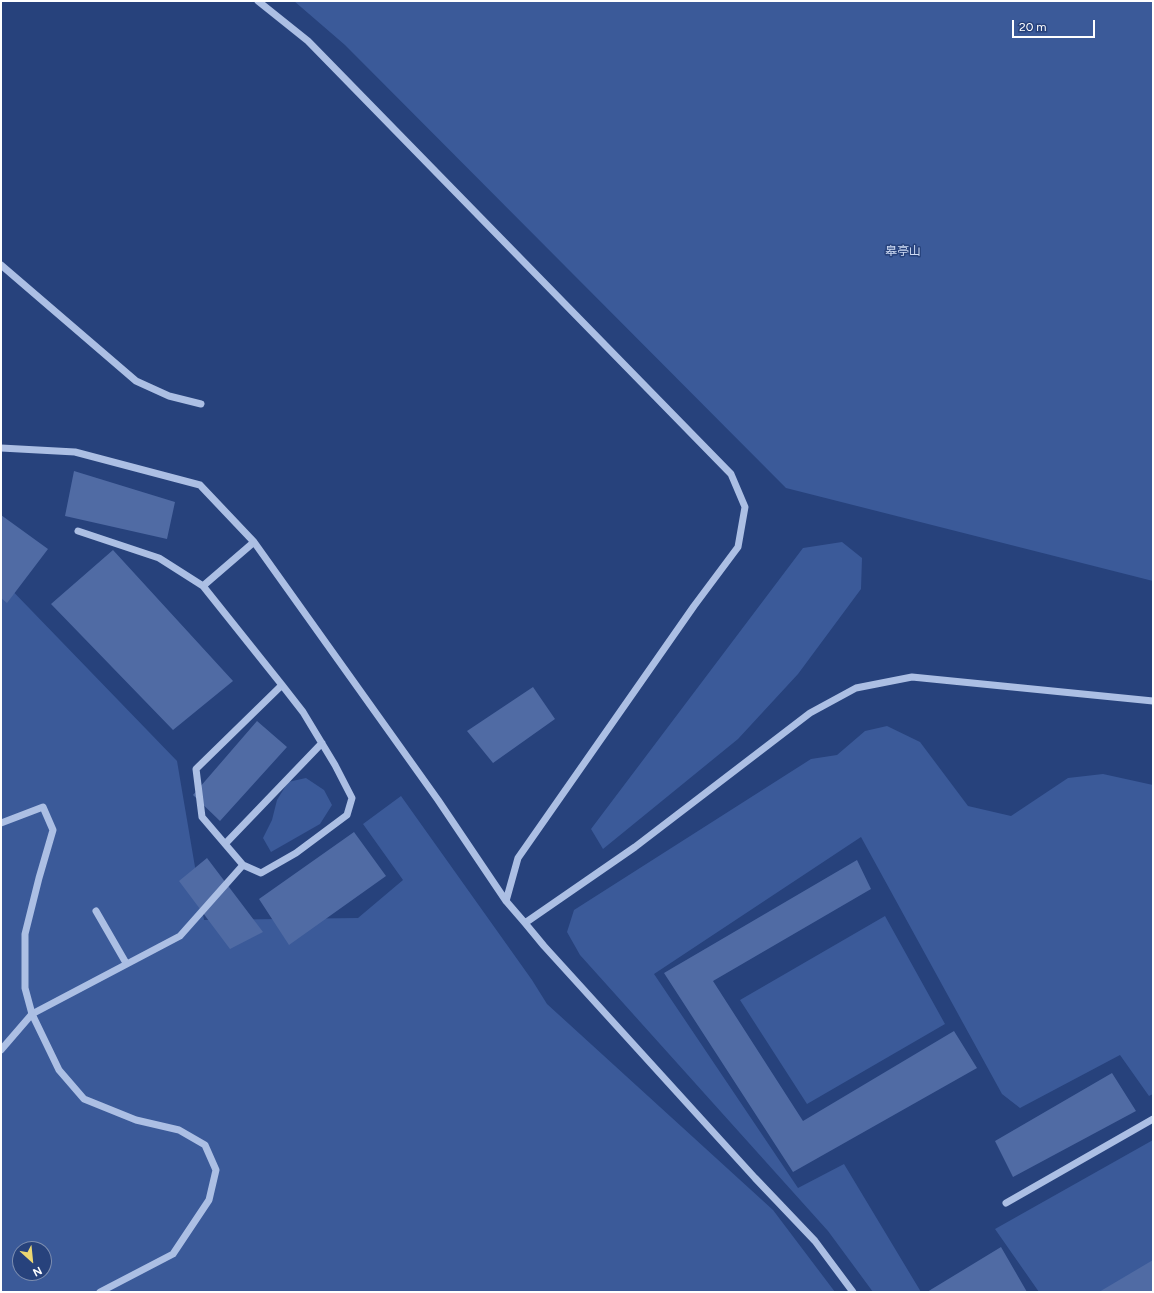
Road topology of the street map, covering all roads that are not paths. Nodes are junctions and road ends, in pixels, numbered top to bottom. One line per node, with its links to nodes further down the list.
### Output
1 (258, 1): 14 (street)
2 (1, 265): 3 (street)
3 (201, 404)
4 (1, 448): 6 (street)
5 (78, 531): 7 (street)
6 (254, 542): 7 (street); 14 (street)
7 (203, 586): 8 (street)
8 (282, 685): 10 (street); 12 (street)
9 (1153, 701): 16 (street)
10 (322, 743): 12 (street); 13 (street)
11 (1, 823): 18 (street)
12 (225, 844): 13 (street)
13 (243, 865): 17 (street)
14 (506, 900): 16 (street)
15 (96, 911): 17 (street)
16 (525, 923): 23 (street)
17 (126, 963): 18 (street)
18 (32, 1014): 19 (street); 22 (street)
19 (1, 1050)
20 (1153, 1119): 21 (street)
21 (1006, 1203)
22 (100, 1292)
23 (853, 1292)

